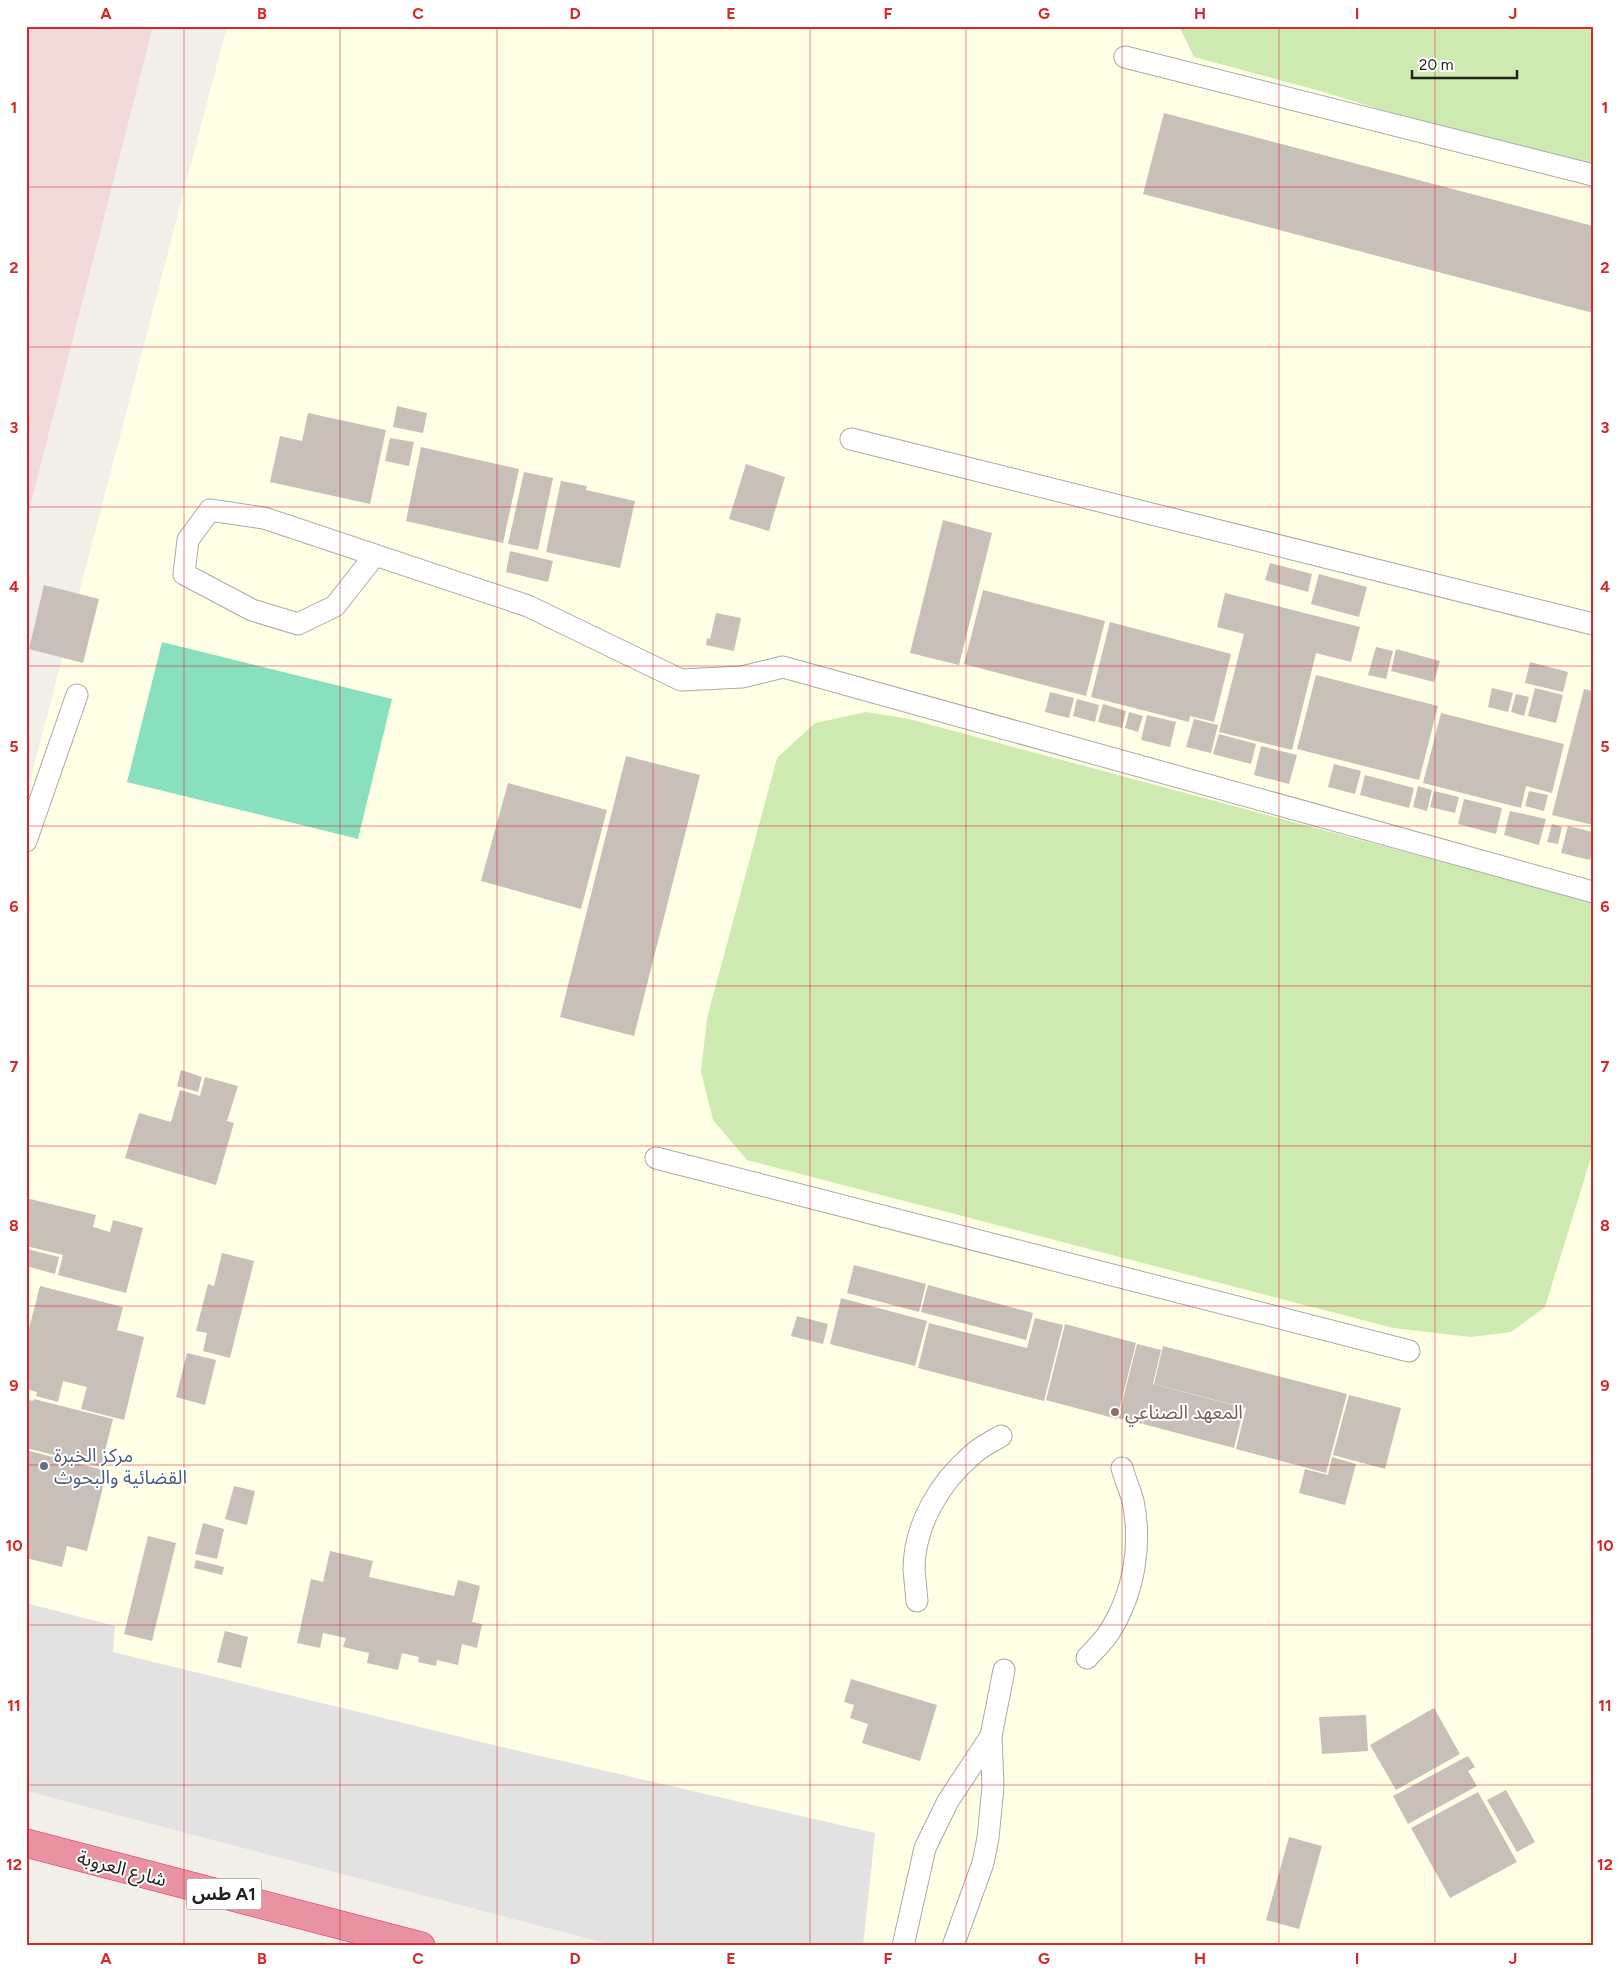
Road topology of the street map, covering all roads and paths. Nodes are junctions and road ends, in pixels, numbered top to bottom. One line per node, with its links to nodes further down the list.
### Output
1 (1125, 57): 2 (lane)
2 (1593, 175)
3 (850, 439): 5 (lane)
4 (375, 555): 4 (lane); 8 (lane)
5 (1593, 624)
6 (77, 695): 7 (lane)
7 (26, 841)
8 (1593, 892)
9 (656, 1158): 10 (lane)
10 (1409, 1351)
11 (1001, 1436): 13 (lane)
12 (1122, 1468): 14 (lane)
13 (917, 1601)
14 (1087, 1658)
15 (1004, 1670): 16 (lane)
16 (990, 1736): 19 (lane); 20 (lane)
17 (26, 1843): 18 (highway, شارع العروبة / طس A1)
18 (421, 1946)
19 (903, 1946)
20 (953, 1946)

